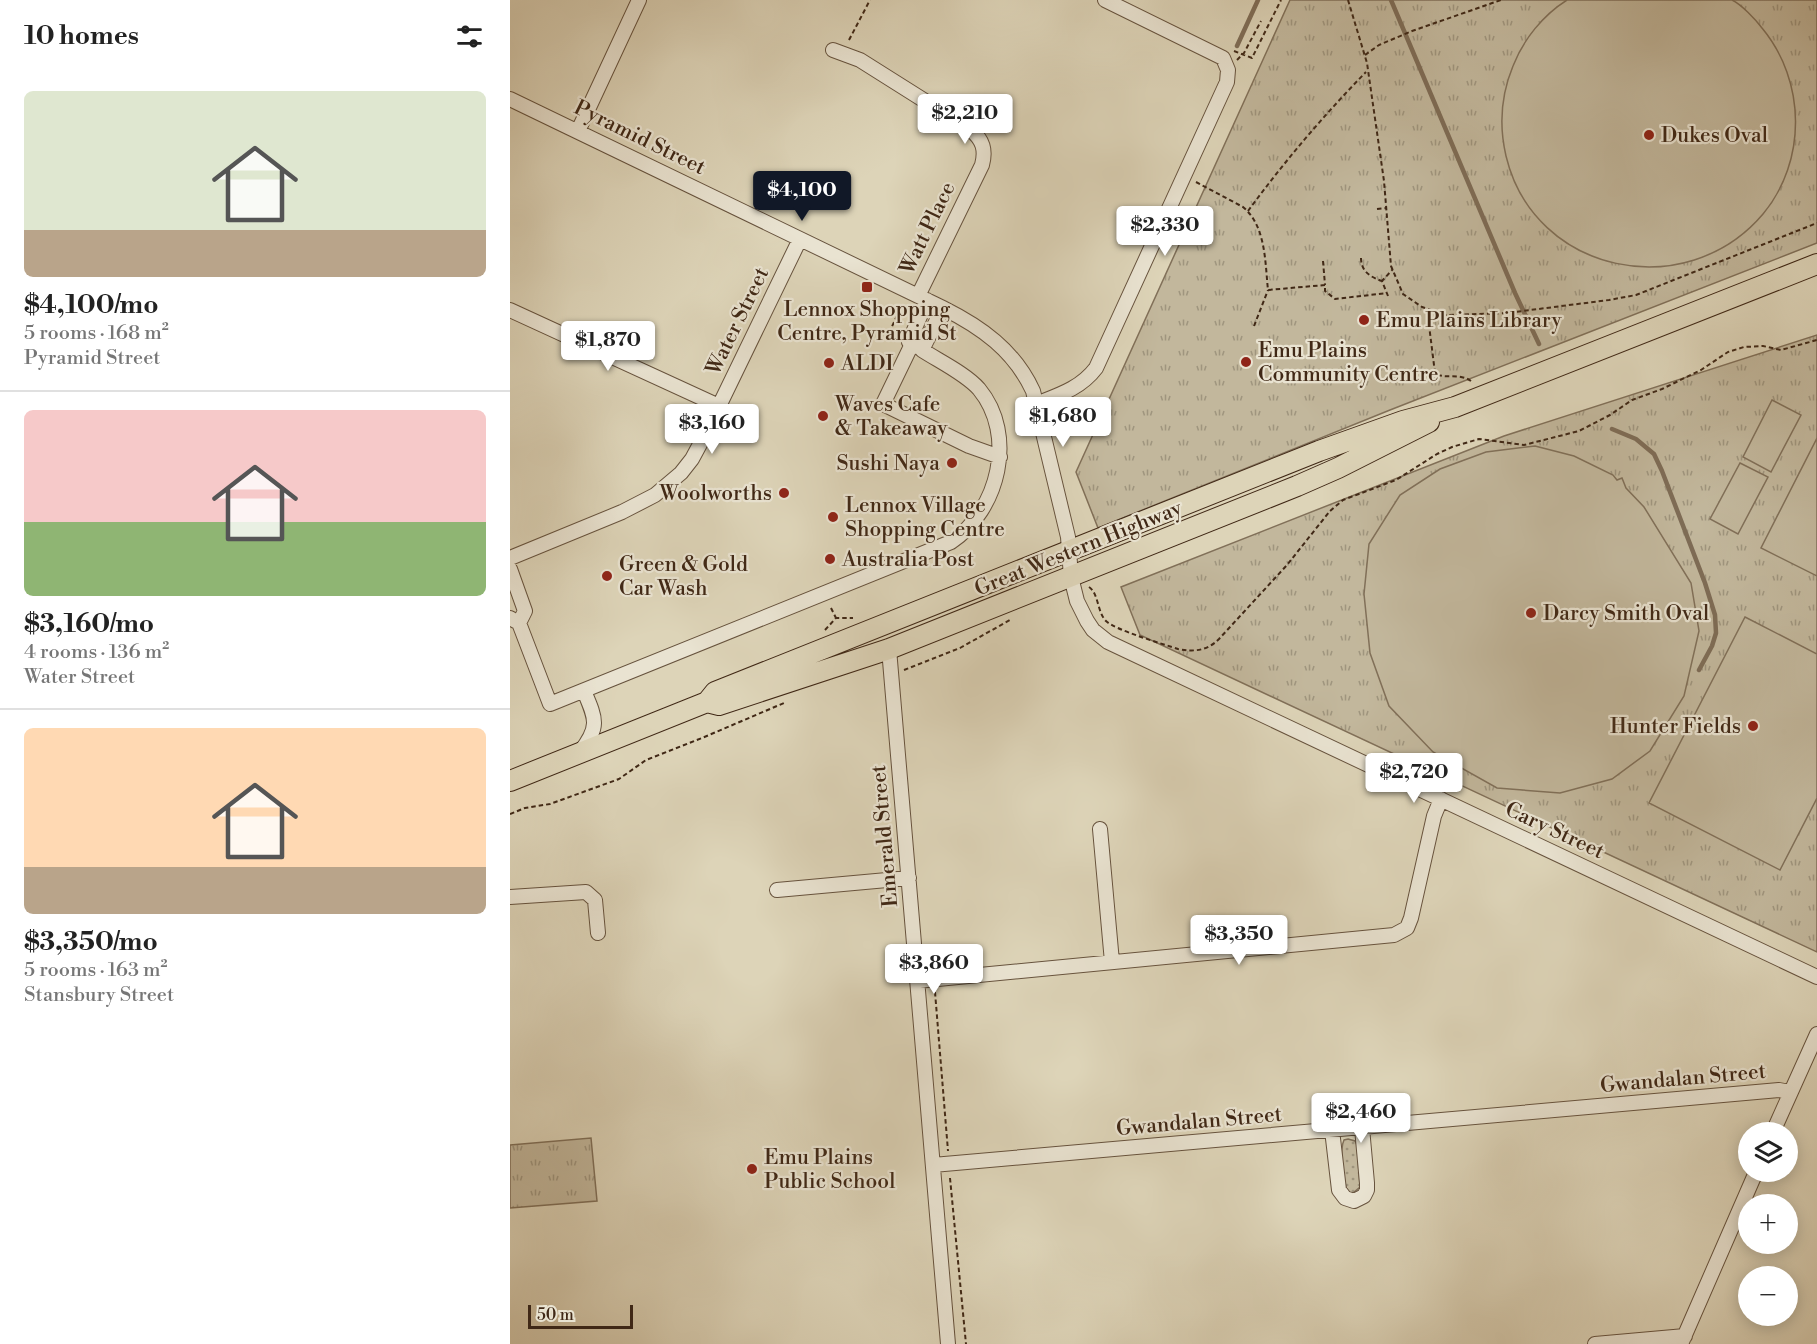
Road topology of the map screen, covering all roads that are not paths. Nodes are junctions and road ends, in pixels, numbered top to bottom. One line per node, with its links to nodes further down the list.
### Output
1 (639, 0): 5 (street)
2 (1105, 0): 12 (street)
3 (838, 52): 8 (street, Watt Place)
4 (510, 99): 5 (street, Pyramid Street)
5 (578, 130): 6 (street, Pyramid Street)
6 (800, 238): 8 (street, Pyramid Street); 13 (street, Water Street)
7 (1817, 264): 14 (highway, Great Western Highway)
8 (922, 298): 9 (street, Pyramid Street); 11 (street, Watt Place)
9 (942, 308): 11 (street); 12 (street, Pyramid Street)
10 (511, 314): 13 (street)
11 (914, 346): 15 (street); 15 (street)
12 (1036, 404): 16 (street, Pyramid Street)
13 (719, 406): 17 (street, Water Street)
14 (1455, 407): 16 (highway, Great Western Highway); 19 (highway, Great Western Highway)
15 (999, 457): 22 (street)
16 (1069, 551): 19 (street, Cary Street); 23 (highway, Great Western Highway)
17 (510, 558)
18 (510, 568): 20 (street)
19 (1071, 577): 21 (highway, Great Western Highway); 26 (street, Cary Street)
20 (514, 621): 22 (street)
21 (889, 648): 23 (highway, Great Western Highway); 28 (street, Emerald Street)
22 (584, 691): 24 (street)
23 (707, 702): 24 (highway, Great Western Highway)
24 (578, 753): 25 (highway, Great Western Highway)
25 (510, 781)
26 (1441, 799): 32 (street); 33 (street, Cary Street)
27 (1100, 829): 32 (street)
28 (909, 878): 29 (street); 34 (street, Emerald Street)
29 (777, 890)
30 (510, 897): 31 (street)
31 (598, 933)
32 (1112, 962): 34 (street)
33 (1817, 976)
34 (917, 981): 40 (street, Emerald Street)
35 (1817, 1034): 36 (street)
36 (1790, 1092): 37 (street); 38 (street, Gwandalan Street)
37 (1777, 1122)
38 (1362, 1128): 39 (street, Gwandalan Street); 39 (street)
39 (1332, 1130): 40 (street, Gwandalan Street)
40 (933, 1165): 43 (street, Emerald Street)
41 (1752, 1182): 42 (street)
42 (1683, 1340): 44 (street)
43 (948, 1344)
44 (1595, 1344)

